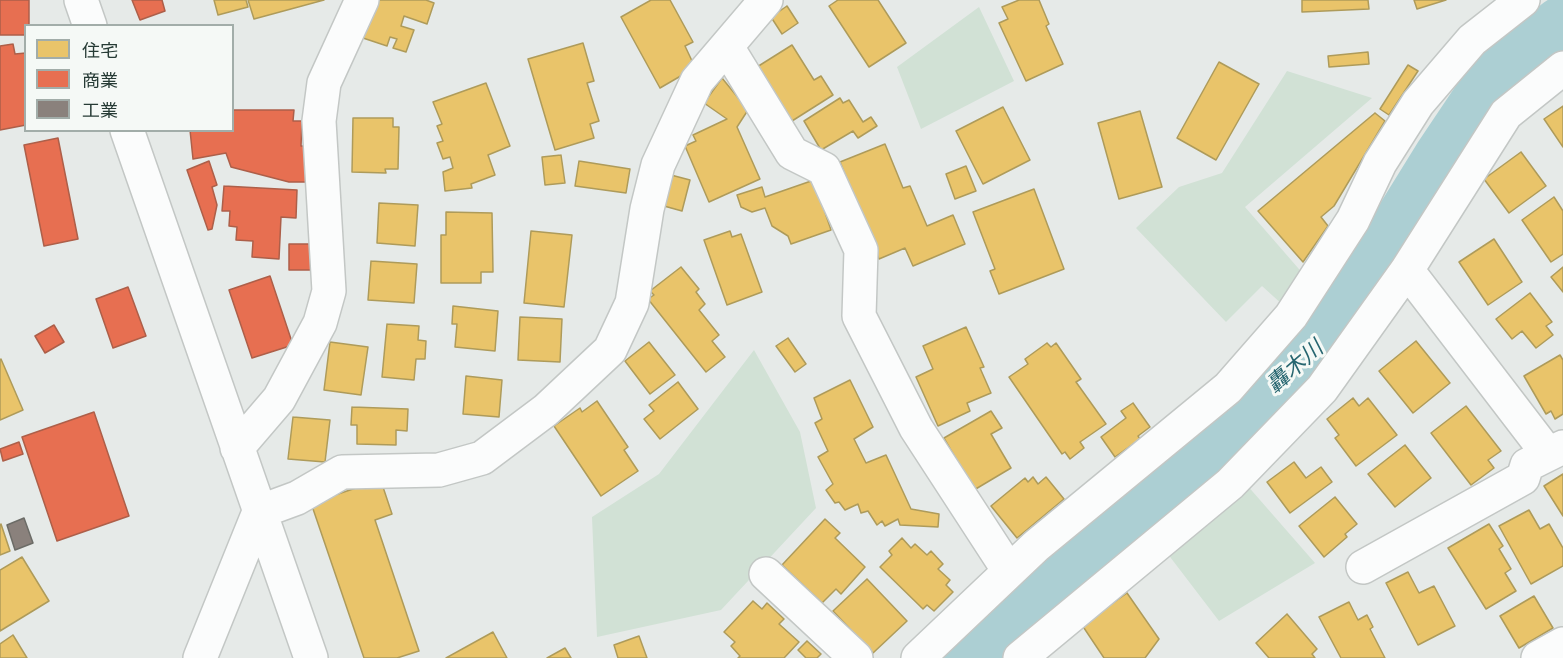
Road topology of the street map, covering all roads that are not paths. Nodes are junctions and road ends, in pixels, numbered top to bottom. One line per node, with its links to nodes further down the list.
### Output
1 (81, 0): 5 (street)
2 (362, 0): 10 (street)
3 (766, 0): 6 (street)
4 (1523, 0): 14 (street)
5 (89, 24)
6 (727, 47): 12 (street); 14 (street)
7 (1563, 68): 9 (street)
8 (128, 132): 10 (street)
9 (1407, 270): 11 (street); 21 (street)
10 (237, 448): 12 (street)
11 (1555, 450): 13 (street)
12 (259, 512): 17 (street); 18 (street)
13 (1363, 567)
14 (1009, 571): 20 (street)
15 (766, 574): 19 (street)
16 (1563, 644): 22 (street)
17 (200, 658)
18 (310, 658)
19 (856, 658)
20 (918, 658)
21 (1020, 658)
22 (1538, 658)

